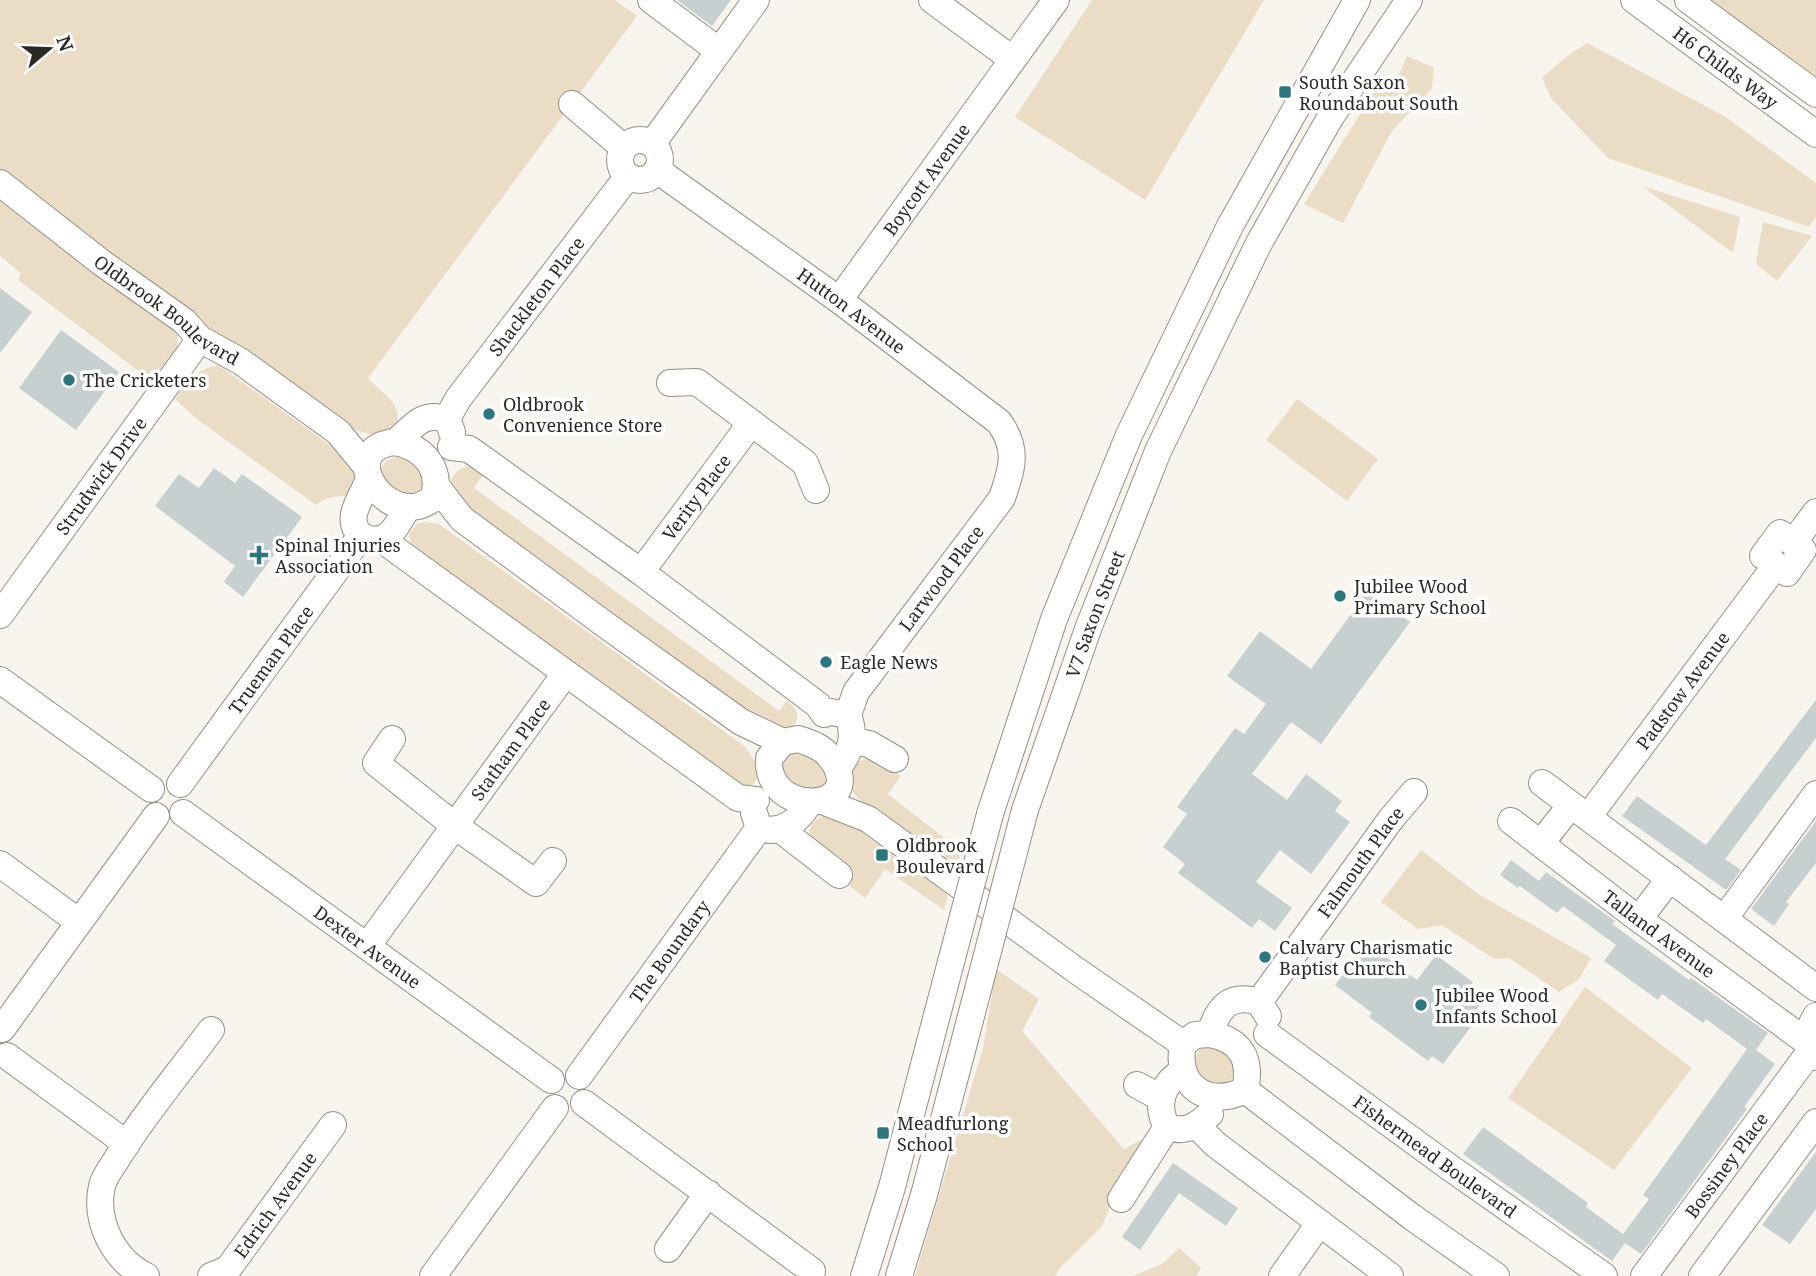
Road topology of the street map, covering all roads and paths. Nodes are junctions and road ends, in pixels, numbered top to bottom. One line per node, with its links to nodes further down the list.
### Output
1 (651, 0): 9 (street)
2 (757, 0): 9 (street)
3 (932, 0): 10 (street)
4 (1056, 0): 10 (street, Boycott Avenue)
5 (1357, 0): 97 (street, V7 Saxon Street, bridge)
6 (1409, 0): 98 (street, V7 Saxon Street, bridge)
7 (1634, 0): 13 (street, H6 Childs Way)
8 (1688, 0): 11 (street, H6 Childs Way)
9 (719, 51): 14 (street)
10 (1012, 59): 19 (street, Boycott Avenue)
11 (1816, 94)
12 (572, 104): 15 (street)
13 (1816, 134)
14 (652, 144): 15 (street); 16 (street)
15 (624, 148): 17 (street)
16 (657, 170): 17 (street); 19 (street, Hutton Avenue)
17 (628, 176): 22 (street, Shackleton Place)
18 (0, 183): 20 (street, Oldbrook Boulevard)
19 (839, 300): 28 (street, Hutton Avenue)
20 (200, 339): 24 (street, Oldbrook Boulevard); 35 (street, Strudwick Drive)
21 (670, 383): 23 (street)
22 (447, 419): 25 (street); 26 (street)
23 (751, 424): 29 (street); 34 (street, Verity Place)
24 (338, 432): 25 (street, Oldbrook Boulevard); 27 (street, Oldbrook Boulevard)
25 (389, 443): 27 (street); 30 (street, Oldbrook Boulevard)
26 (451, 447): 30 (street, Trueman Place); 34 (street)
27 (368, 473): 30 (street, Oldbrook Boulevard); 32 (street)
28 (1010, 475): 38 (street, Larwood Place)
29 (816, 490)
30 (425, 493): 32 (street, Trueman Place); 40 (street, Oldbrook Boulevard)
31 (1816, 512): 33 (street, Padstow Avenue)
32 (371, 538): 36 (street); 43 (street, Trueman Place)
33 (1795, 561): 49 (street, Padstow Avenue)
34 (642, 572): 38 (street)
35 (0, 615)
36 (565, 674): 48 (street); 53 (street, Statham Place)
37 (0, 680): 44 (street)
38 (842, 724): 40 (street, Larwood Place); 41 (street); 45 (street, Larwood Place)
39 (392, 738): 53 (street)
40 (780, 754): 45 (street, Oldbrook Boulevard); 45 (street, Oldbrook Boulevard); 48 (street, Larwood Place)
41 (895, 758)
42 (1542, 783): 49 (street)
43 (180, 784): 44 (street); 50 (street)
44 (151, 789): 51 (street)
45 (827, 789): 54 (street, The Boundary); 71 (street, Oldbrook Boulevard)
46 (1414, 792): 65 (street, Falmouth Place)
47 (1816, 794): 61 (street)
48 (756, 800): 54 (street)
49 (1579, 811): 55 (street, Padstow Avenue); 59 (street)
50 (183, 813): 51 (street); 63 (street, Dexter Avenue)
51 (156, 816): 62 (street)
52 (1511, 821): 55 (street, Talland Avenue)
53 (455, 826): 56 (street); 63 (street, Statham Place)
54 (770, 829): 58 (street); 76 (street, The Boundary)
55 (1541, 843): 60 (street, Talland Avenue)
56 (553, 861)
57 (0, 864): 62 (street)
58 (839, 875)
59 (1670, 878): 60 (street); 61 (street)
60 (1639, 919): 72 (street, Talland Avenue)
61 (1724, 919): 64 (street)
62 (79, 922): 67 (street)
63 (368, 945): 77 (street, Dexter Avenue)
64 (1816, 988)
65 (1259, 1002): 69 (street); 70 (street)
66 (1816, 1016): 72 (street, Bossiney Place)
67 (1, 1029): 73 (street)
68 (211, 1030): 88 (street)
69 (1210, 1034): 71 (street); 74 (street)
70 (1267, 1034): 74 (street); 102 (street, Fishermead Boulevard)
71 (1182, 1044): 75 (street)
72 (1811, 1053): 103 (street, Bossiney Place)
73 (4, 1059): 88 (street)
74 (1247, 1061): 79 (street)
75 (1182, 1071): 80 (street); 81 (street)
76 (579, 1076): 77 (street); 82 (street)
77 (551, 1080): 83 (street)
78 (1137, 1085): 80 (street)
79 (1245, 1090): 81 (street); 101 (street)
80 (1161, 1098): 86 (street)
81 (1218, 1098): 87 (street)
82 (584, 1103): 83 (street); 89 (street)
83 (555, 1108): 96 (street)
84 (1816, 1122): 104 (street)
85 (333, 1125): 95 (street, Edrich Avenue)
86 (1167, 1126): 87 (street); 90 (street)
87 (1197, 1126): 91 (street)
88 (127, 1144): 94 (street)
89 (708, 1193): 92 (street); 93 (street)
90 (1121, 1199)
91 (1320, 1224): 99 (street); 100 (street)
92 (668, 1249)
93 (812, 1271)
94 (146, 1276)
95 (211, 1276)
96 (433, 1276)
97 (864, 1276)
98 (899, 1276)
99 (1282, 1276)
100 (1390, 1276)
101 (1496, 1276)
102 (1604, 1276)
103 (1644, 1276)
104 (1702, 1276)

